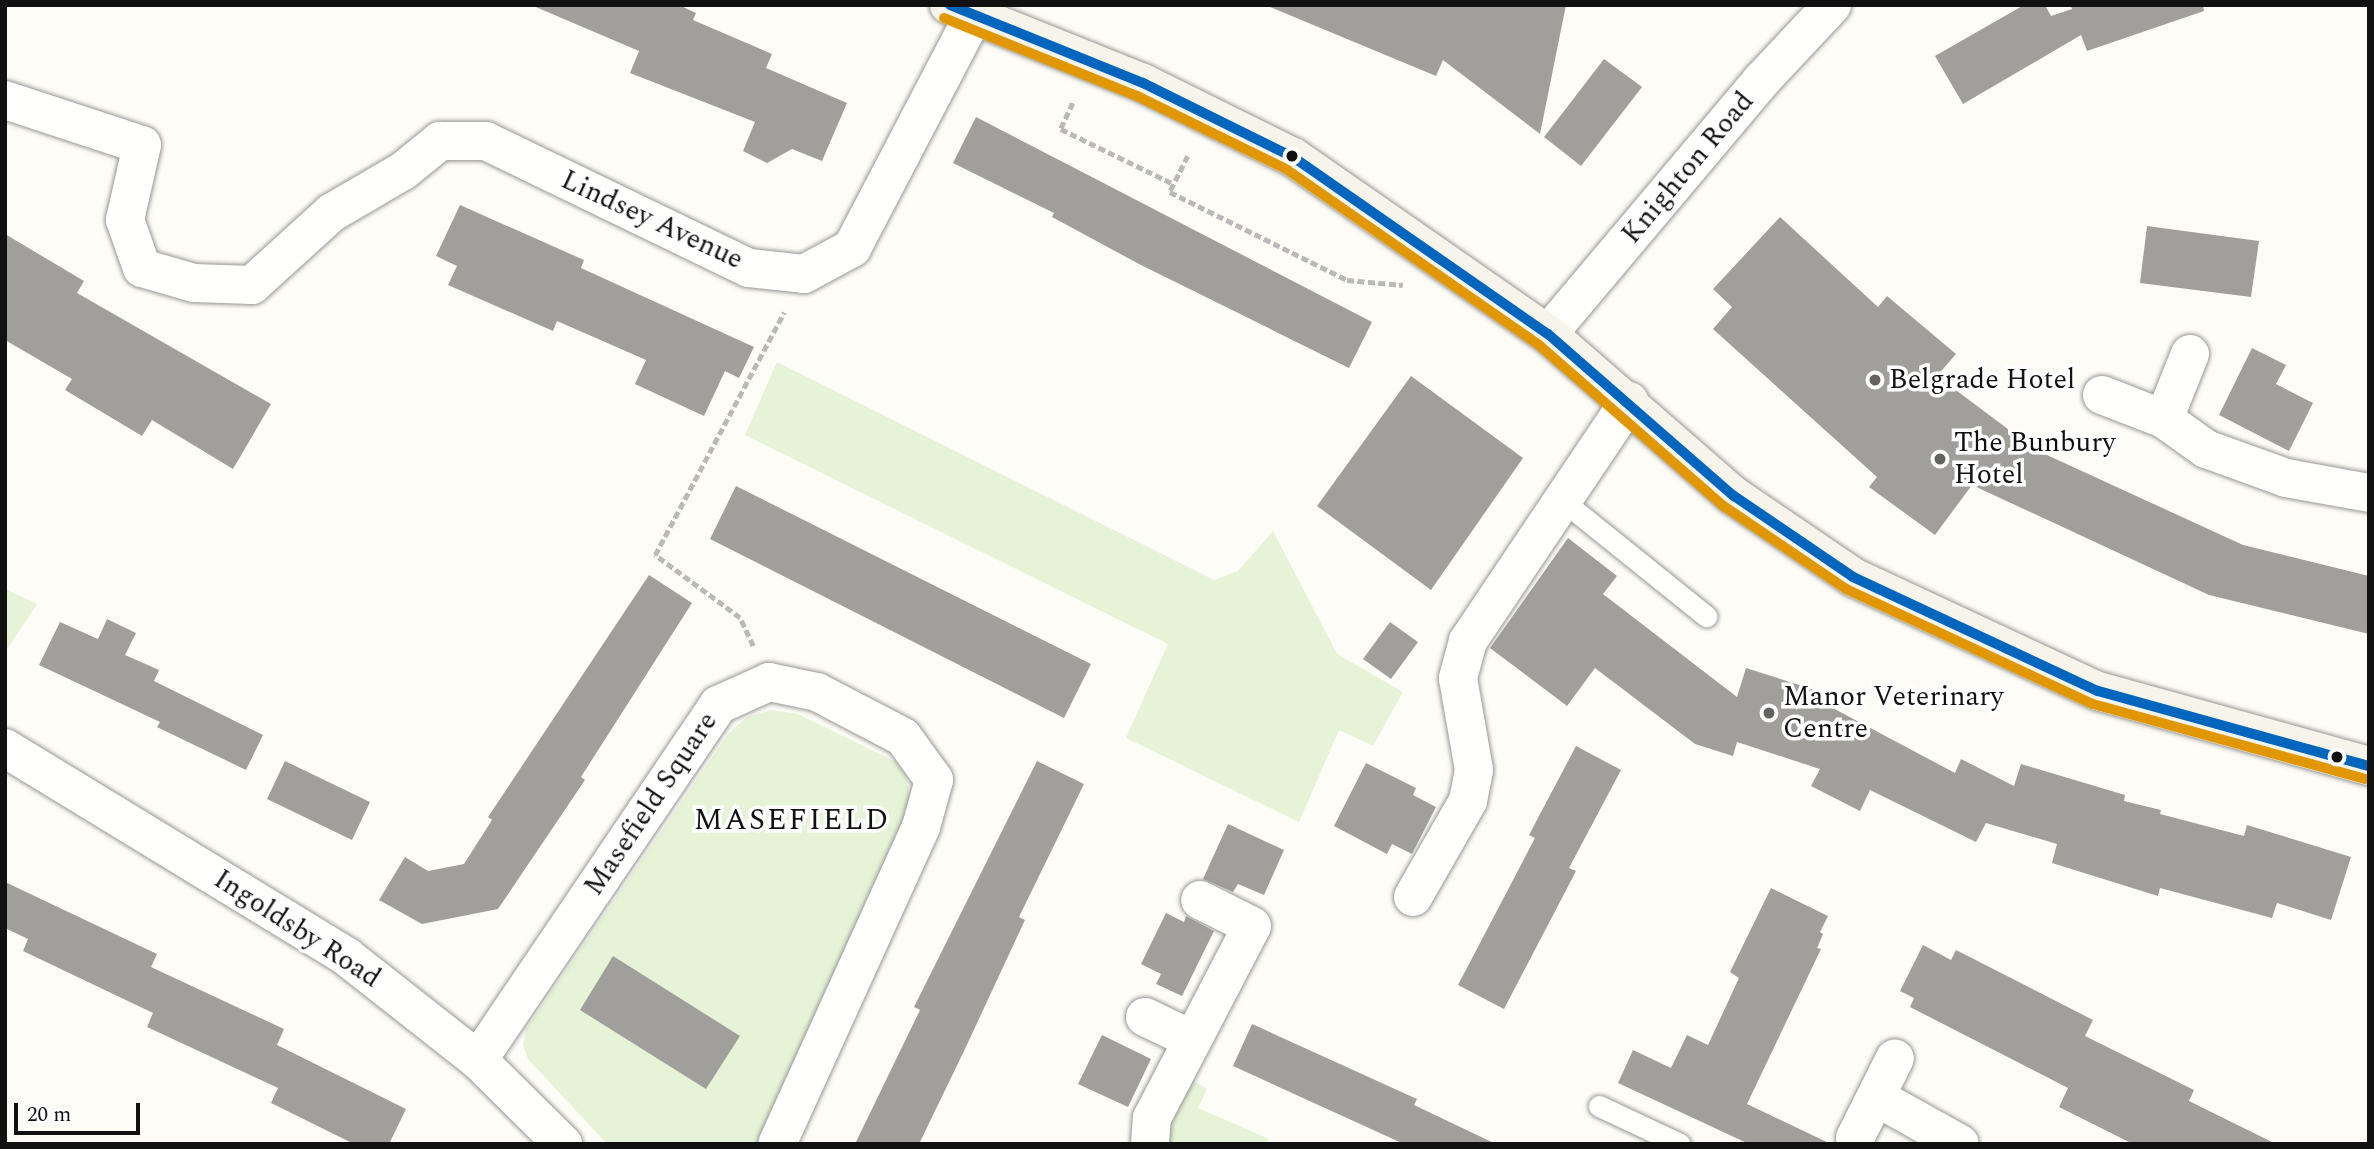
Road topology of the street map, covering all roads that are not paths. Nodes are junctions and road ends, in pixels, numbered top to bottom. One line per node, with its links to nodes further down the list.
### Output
1 (1832, 5): 4 (street, Knighton Road)
2 (962, 10): 3 (street, Lindsey Avenue); 4 (main road)
3 (5, 100)
4 (1548, 334): 7 (main road)
5 (2190, 354): 8 (street)
6 (2102, 395): 8 (street)
7 (1629, 401): 10 (street); 13 (main road)
8 (2164, 419): 9 (street)
9 (2369, 493)
10 (1563, 502): 11 (lane); 14 (street)
11 (1706, 617)
12 (5, 748): 19 (street, Ingoldsby Road)
13 (2369, 766)
14 (1413, 897)
15 (1200, 900): 17 (street)
16 (1145, 1017): 17 (street)
17 (1193, 1040): 25 (street)
18 (1895, 1058): 20 (street)
19 (478, 1060): 23 (street, Ingoldsby Road); 24 (street, Masefield Square)
20 (1876, 1097): 22 (street); 27 (street)
21 (1599, 1106): 26 (lane)
22 (1855, 1138)
23 (563, 1144)
24 (777, 1144)
25 (1150, 1144)
26 (1680, 1144)
27 (1960, 1144)

